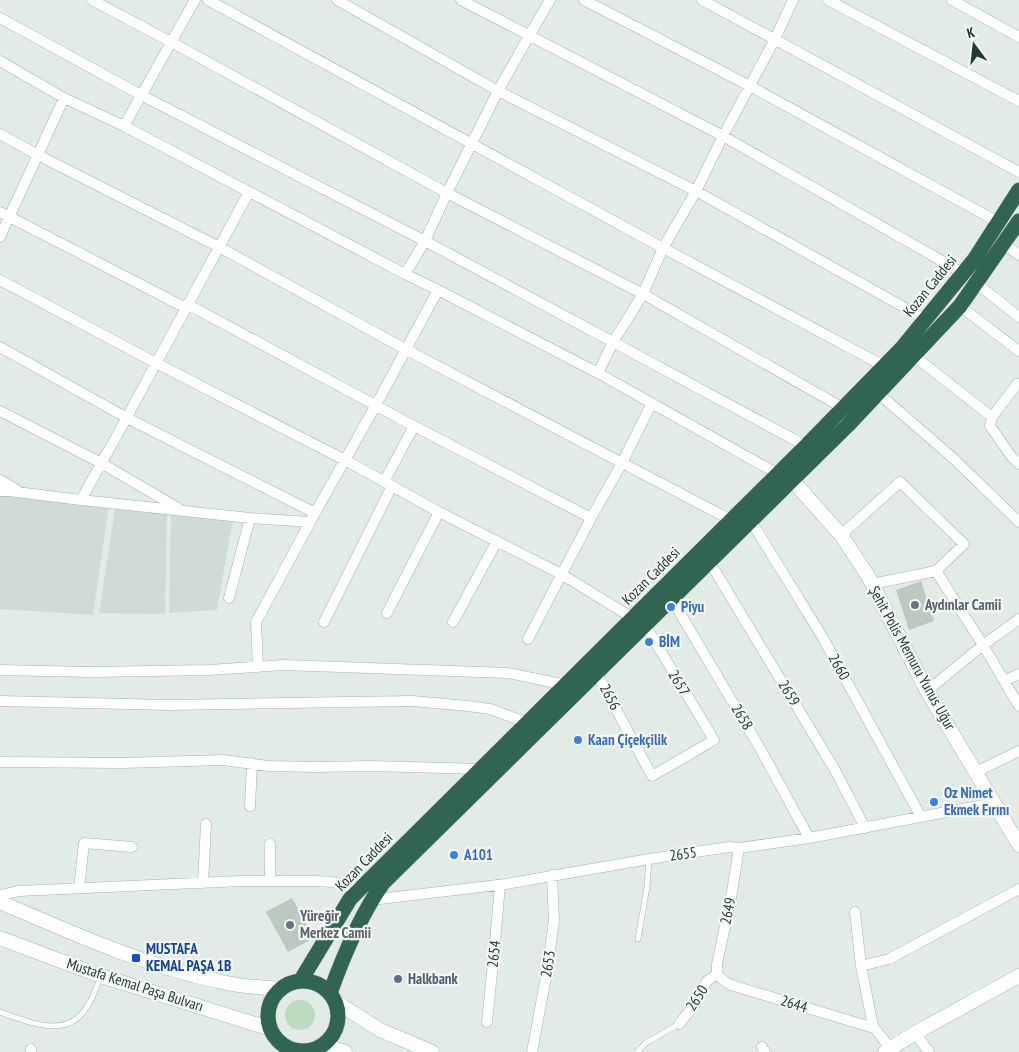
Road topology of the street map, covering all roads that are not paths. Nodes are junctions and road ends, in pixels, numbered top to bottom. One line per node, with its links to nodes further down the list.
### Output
1 (92, 0): 16 (street)
2 (195, 0): 16 (street)
3 (208, 0): 26 (street)
4 (337, 0): 19 (street)
5 (461, 0): 13 (street)
6 (550, 0): 13 (street)
7 (584, 0): 18 (street)
8 (702, 0): 15 (street)
9 (793, 0): 15 (street)
10 (828, 0): 22 (street)
11 (952, 0): 14 (street)
12 (0, 18): 20 (street)
13 (529, 36): 19 (street); 25 (street)
14 (1019, 37)
15 (775, 39): 18 (street); 28 (street)
16 (171, 42): 20 (street); 32 (street)
17 (0, 61): 21 (street)
18 (750, 86): 25 (street); 35 (street)
19 (498, 91): 26 (street); 30 (street)
20 (141, 95): 23 (street); 37 (street)
21 (64, 98): 23 (street); 27 (street)
22 (1019, 101)
23 (124, 126): 31 (street)
24 (0, 134): 27 (street)
25 (723, 136): 30 (street); 42 (street)
26 (472, 143): 32 (street); 40 (street)
27 (38, 155): 33 (street); 39 (street)
28 (1019, 172)
29 (1019, 190): 35 (highway, Kozan Caddesi)
30 (696, 191): 40 (street); 51 (street)
31 (249, 192): 39 (street); 43 (street)
32 (448, 192): 37 (street); 47 (street)
33 (5, 215): 36 (street); 48 (street)
34 (1019, 221): 38 (highway, Kozan Caddesi)
35 (998, 222): 42 (highway, Kozan Caddesi)
36 (0, 237)
37 (424, 242): 43 (street); 52 (street)
38 (1004, 244): 41 (street); 45 (highway, Kozan Caddesi)
39 (219, 247): 48 (street); 54 (street)
40 (663, 248): 47 (street); 58 (street)
41 (1019, 255)
42 (963, 273): 51 (highway, Kozan Caddesi)
43 (405, 274): 46 (street)
44 (0, 280): 57 (street)
45 (976, 283): 49 (highway, Kozan Caddesi); 50 (street)
46 (438, 290): 54 (street); 59 (street)
47 (643, 294): 52 (street); 64 (street)
48 (186, 306): 57 (street); 63 (street)
49 (960, 306): 55 (street); 56 (highway, Kozan Caddesi)
50 (1019, 317)
51 (925, 319): 58 (highway, Kozan Caddesi)
52 (614, 342): 59 (street); 69 (street)
53 (0, 347): 67 (street)
54 (405, 349): 63 (street); 72 (street)
55 (1019, 351)
56 (914, 356): 61 (highway, Kozan Caddesi); 66 (street)
57 (156, 363): 67 (street); 70 (street)
58 (884, 366): 64 (highway, Kozan Caddesi)
59 (598, 373): 62 (street)
60 (1019, 385): 66 (street)
61 (878, 393): 74 (highway, Kozan Caddesi); 87 (street)
62 (652, 403): 72 (street); 74 (street)
63 (376, 405): 68 (street); 70 (street)
64 (843, 408): 69 (highway, Kozan Caddesi)
65 (0, 411): 71 (street)
66 (992, 417): 73 (street)
67 (127, 418): 71 (street); 82 (street)
68 (414, 426): 76 (street); 84 (street)
69 (806, 446): 74 (highway, Kozan Caddesi)
70 (345, 460): 76 (street); 82 (street)
71 (101, 463): 79 (street); 80 (street)
72 (622, 463): 84 (street); 85 (street)
73 (1019, 464)
74 (785, 477): 85 (highway, Kozan Caddesi); 86 (highway, Kozan Caddesi); 88 (main road, Şehit Polis Memuru Yunus Uğur)
75 (0, 480): 78 (street)
76 (388, 484): 81 (street); 99 (street)
77 (0, 491): 78 (street)
78 (22, 492): 79 (street)
79 (81, 500): 80 (street)
80 (181, 510): 83 (street)
81 (439, 512): 89 (street); 96 (street)
82 (312, 517): 83 (street); 103 (street)
83 (250, 518): 94 (street)
84 (591, 518): 92 (street)
85 (731, 520): 98 (highway, Kozan Caddesi)
86 (751, 521): 90 (highway, Kozan Caddesi); 121 (street, 2660)
87 (1019, 522)
88 (841, 534): 91 (street); 93 (main road, Şehit Polis Memuru Yunus Uğur)
89 (497, 541): 92 (street); 100 (street)
90 (710, 561): 95 (highway, Kozan Caddesi); 123 (street, 2659)
91 (936, 571): 93 (street); 102 (street)
92 (562, 574): 98 (street); 101 (street)
93 (872, 584): 109 (main road, Şehit Polis Memuru Yunus Uğur)
94 (229, 598)
95 (672, 598): 98 (highway, Kozan Caddesi); 124 (street, 2658)
96 (387, 614)
97 (1019, 619): 102 (street)
98 (639, 621): 105 (highway, Kozan Caddesi); 108 (highway, Kozan Caddesi); 118 (street, 2657)
99 (324, 622)
100 (453, 622)
101 (528, 639)
102 (983, 645): 107 (street); 109 (street)
103 (258, 667): 104 (street); 108 (street)
104 (0, 670)
105 (596, 672): 118 (street, 2656); 138 (highway, Kozan Caddesi)
106 (1019, 674): 107 (street)
107 (1004, 680): 111 (street)
108 (566, 685): 112 (highway, Kozan Caddesi)
109 (927, 690): 117 (main road, Şehit Polis Memuru Yunus Uğur)
110 (0, 701): 112 (street)
111 (1019, 706)
112 (528, 723): 116 (highway, Kozan Caddesi)
113 (1019, 751): 117 (street)
114 (0, 762): 115 (street)
115 (252, 763): 116 (street); 120 (street)
116 (481, 769): 135 (highway, Kozan Caddesi)
117 (976, 772): 119 (main road, Şehit Polis Memuru Yunus Uğur)
118 (652, 776)
119 (994, 803): 121 (street, 2655); 125 (main road, Şehit Polis Memuru Yunus Uğur)
120 (250, 806)
121 (921, 817): 123 (street, 2655)
122 (206, 824): 132 (street)
123 (865, 828): 124 (street, 2655)
124 (808, 838): 128 (street, 2655)
125 (1017, 839)
126 (270, 844): 131 (street)
127 (132, 847): 134 (street)
128 (739, 848): 129 (street, 2655); 144 (street, 2649)
129 (649, 859): 130 (street, 2655); 142 (lane)
130 (552, 875): 133 (street, 2655); 160 (street, 2653)
131 (270, 881): 132 (street); 135 (street)
132 (203, 883): 134 (street)
133 (500, 885): 138 (street, 2655); 151 (street, 2654)
134 (79, 888): 137 (street)
135 (360, 889): 147 (highway, Kozan Caddesi)
136 (1019, 889): 143 (street)
137 (0, 895)
138 (371, 900): 149 (highway, Kozan Caddesi)
139 (0, 902): 148 (main road, Mustafa Kemal Paşa Bulvarı)
140 (855, 912): 143 (street)
141 (0, 938): 145 (main road, Mustafa Kemal Paşa Bulvarı)
142 (638, 939)
143 (861, 966): 153 (street)
144 (718, 974): 152 (street, 2650); 153 (street, 2644)
145 (101, 976): 150 (lane); 155 (main road, Mustafa Kemal Paşa Bulvarı)
146 (1019, 976): 154 (main road)
147 (301, 980): 148 (highway); 149 (highway)
148 (280, 989): 155 (highway)
149 (333, 997): 156 (highway); 159 (main road)
150 (0, 1012)
151 (487, 1022)
152 (678, 1024): 161 (lane)
153 (874, 1028): 157 (street)
154 (914, 1034): 157 (main road); 162 (street)
155 (274, 1040): 156 (highway)
156 (314, 1049): 158 (main road)
157 (888, 1050)
158 (345, 1052)
159 (432, 1052)
160 (532, 1052)
161 (637, 1052)
162 (929, 1052)

